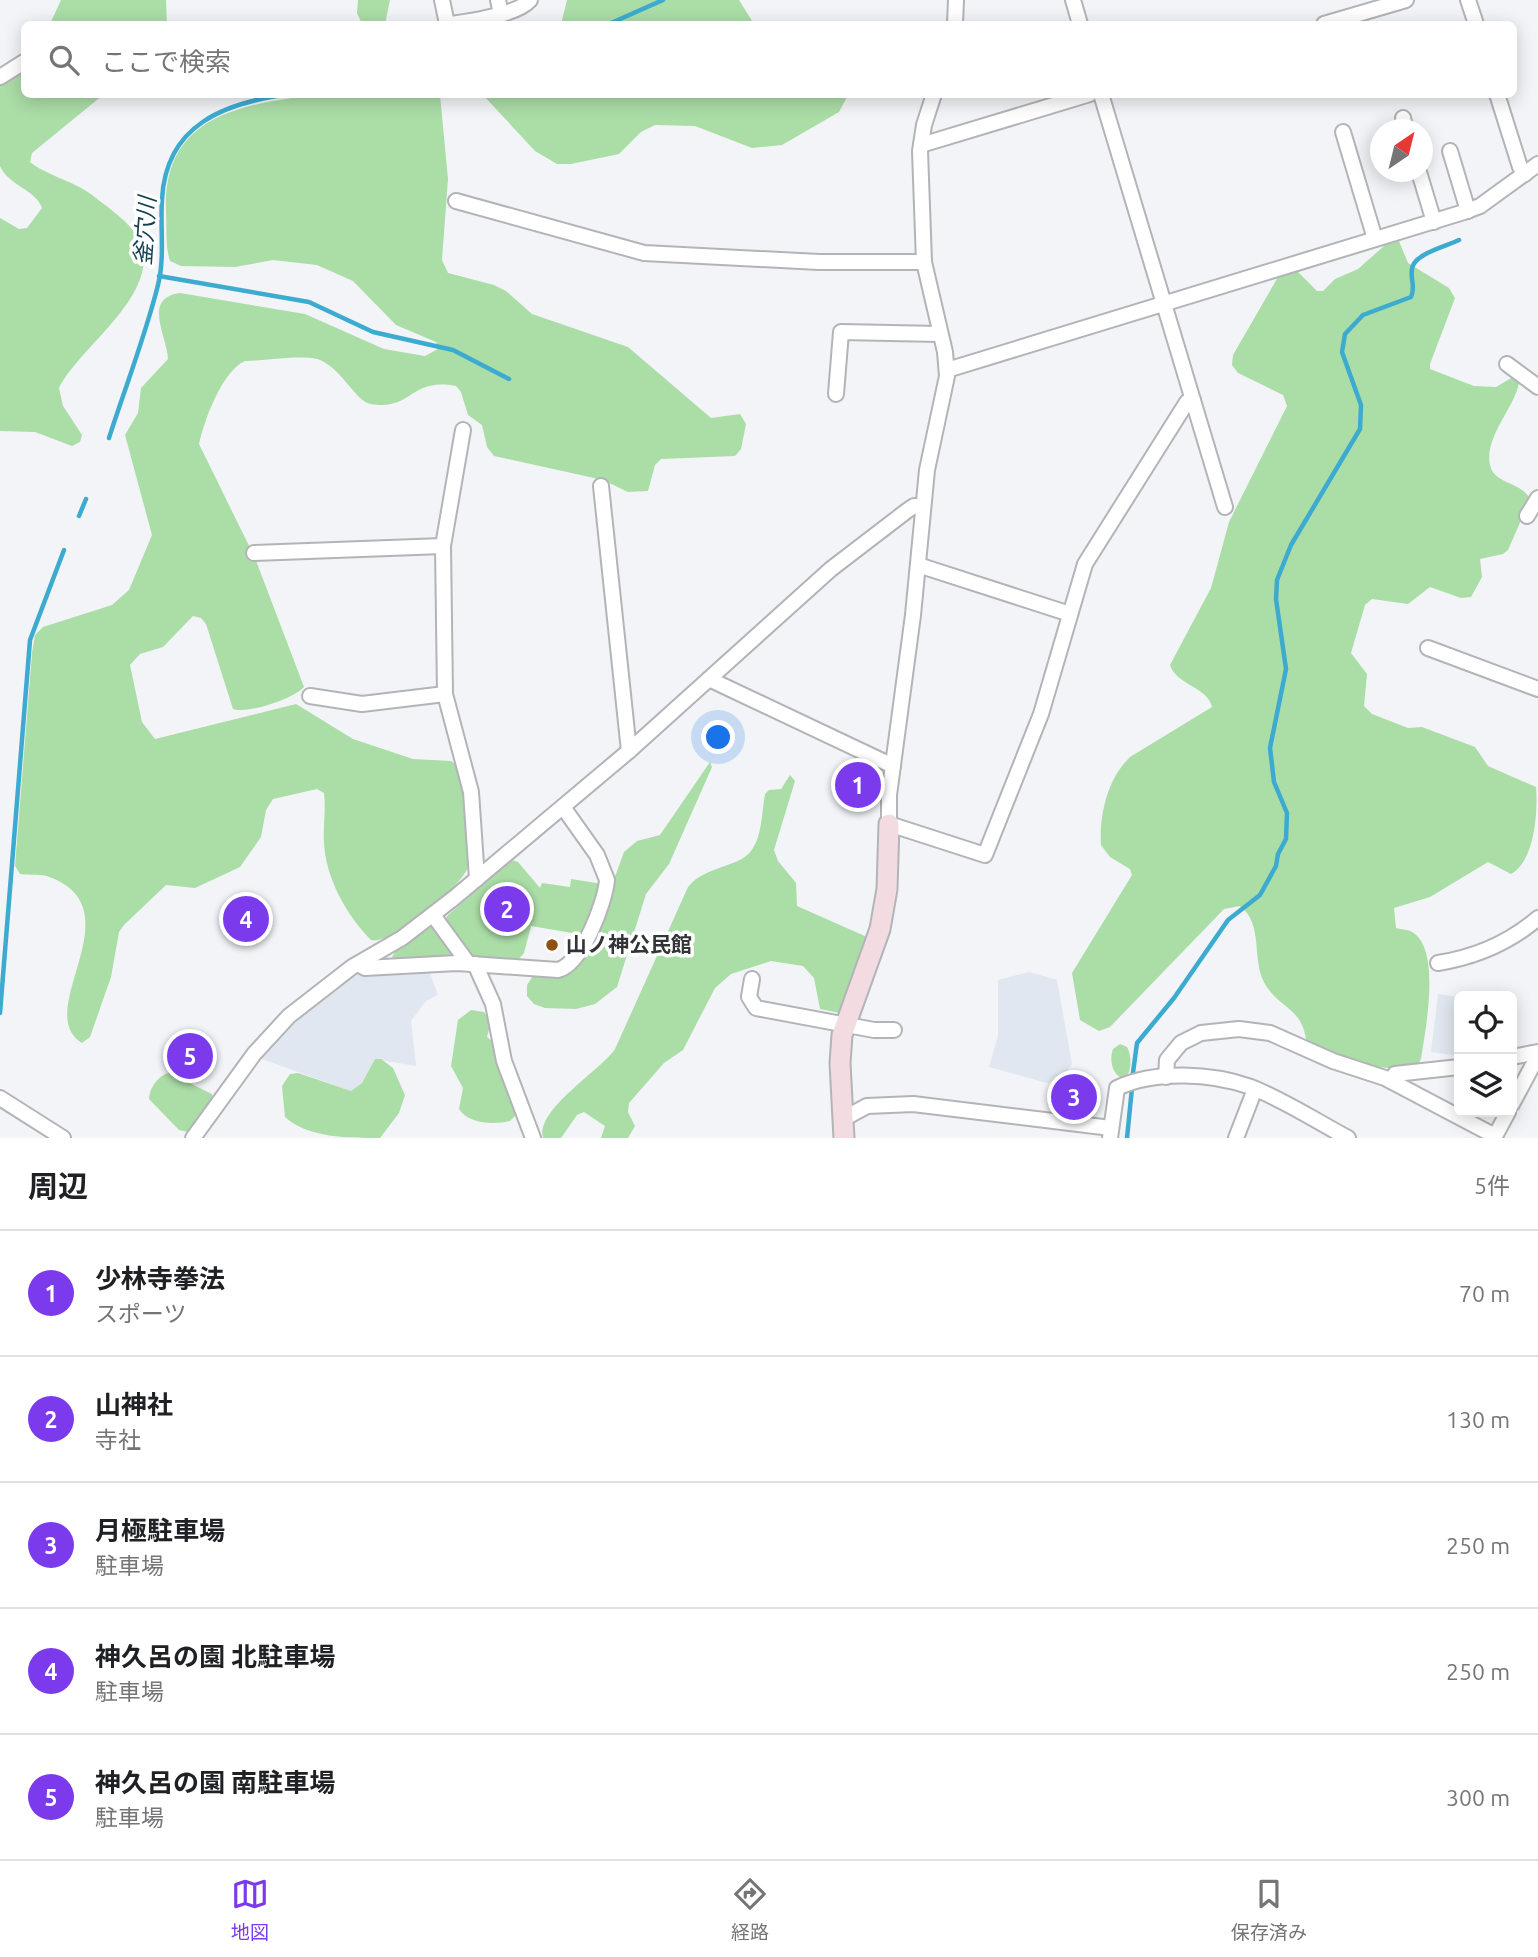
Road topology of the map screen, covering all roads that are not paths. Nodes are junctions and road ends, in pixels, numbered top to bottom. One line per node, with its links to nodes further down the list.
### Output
1 (442, 0): 8 (street)
2 (530, 0): 7 (street)
3 (956, 0): 10 (street)
4 (1073, 0): 11 (street)
5 (1406, 0): 12 (street)
6 (1468, 0): 13 (street)
7 (499, 7): 9 (street)
8 (448, 21)
9 (458, 21)
10 (955, 21)
11 (1079, 21)
12 (1334, 21)
13 (1475, 21)
14 (21, 64): 15 (street)
15 (0, 77)
16 (933, 98): 21 (street)
17 (1077, 98): 21 (street)
18 (1102, 98): 31 (street)
19 (1498, 98): 24 (street)
20 (1343, 132): 29 (street)
21 (921, 145): 30 (street)
22 (1450, 151): 27 (street)
23 (1538, 164): 24 (street)
24 (1525, 174): 27 (street)
25 (1422, 182): 28 (street)
26 (456, 201): 30 (street)
27 (1468, 211): 28 (street)
28 (1434, 222): 29 (street)
29 (1376, 239): 31 (street)
30 (924, 262): 32 (street)
31 (1164, 304): 34 (street); 37 (street)
32 (940, 334): 34 (street); 36 (street)
33 (1507, 364): 35 (street)
34 (947, 370): 41 (street)
35 (1536, 382)
36 (836, 394)
37 (1193, 400): 42 (street); 47 (street)
38 (463, 430): 44 (street)
39 (601, 486): 53 (street)
40 (1538, 498): 43 (street)
41 (923, 507): 46 (street); 49 (street)
42 (1225, 507)
43 (1527, 516)
44 (443, 546): 45 (street); 51 (street)
45 (254, 552)
46 (918, 565): 47 (street); 54 (street)
47 (1070, 614): 56 (street)
48 (1428, 648): 50 (street)
49 (709, 679): 53 (street); 54 (street)
50 (1538, 689)
51 (445, 694): 52 (street); 57 (street)
52 (310, 696)
53 (629, 751): 55 (street)
54 (893, 766): 56 (street)
55 (563, 807): 57 (street); 61 (street)
56 (889, 824): 64 (street)
57 (477, 879): 58 (street)
58 (433, 915): 60 (street); 61 (street)
59 (1538, 918): 62 (street)
60 (358, 964): 61 (street); 79 (street)
61 (472, 964): 80 (street)
62 (1438, 964)
63 (752, 979): 64 (street)
64 (845, 1024): 65 (street); 75 (street)
65 (894, 1030)
66 (1536, 1053): 67 (street); 72 (street)
67 (1517, 1055)
68 (1454, 1068): 70 (street)
69 (1166, 1077): 70 (street); 71 (street); 76 (street)
70 (1391, 1081): 77 (street)
71 (1255, 1089): 81 (street); 82 (street)
72 (1517, 1094)
73 (0, 1098): 78 (street)
74 (1505, 1117): 77 (street)
75 (843, 1128): 76 (street)
76 (1110, 1133)
77 (1494, 1137)
78 (63, 1138)
79 (193, 1138)
80 (533, 1138)
81 (1236, 1138)
82 (1348, 1138)

